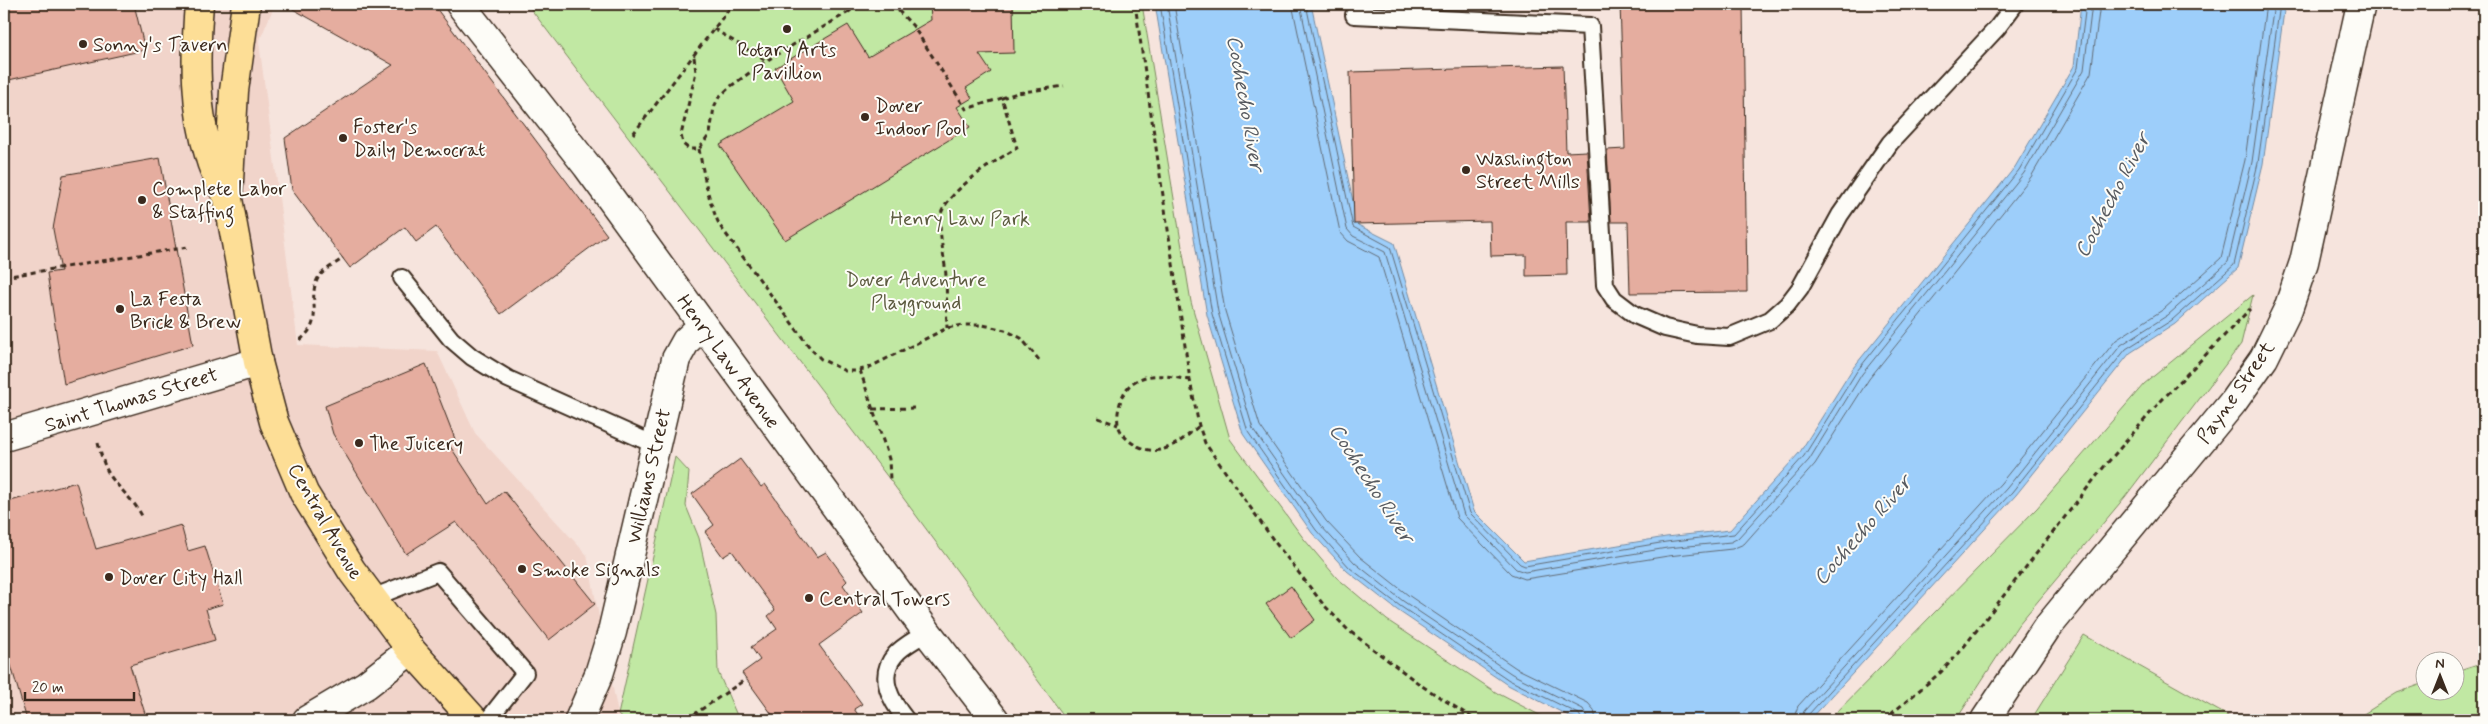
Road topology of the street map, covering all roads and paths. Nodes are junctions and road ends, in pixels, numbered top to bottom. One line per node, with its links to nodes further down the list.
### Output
1 (199, 4): 20 (main road, Central Avenue)
2 (246, 4): 20 (main road, Central Avenue)
3 (460, 4): 26 (street, Henry Law Avenue)
4 (733, 4): 13 (path)
5 (846, 4): 11 (path)
6 (861, 4): 11 (path)
7 (892, 4): 17 (path)
8 (1135, 4): 32 (path)
9 (2015, 4): 12 (lane)
10 (2361, 4): 56 (street, Payne Street)
11 (847, 13): 15 (path)
12 (1354, 15)
13 (714, 29): 14 (path); 15 (path)
14 (694, 57): 18 (path); 19 (path)
15 (766, 61): 19 (path)
16 (1064, 86): 17 (path)
17 (1002, 98): 27 (path)
18 (633, 134)
19 (699, 149): 31 (path)
20 (228, 200): 30 (main road, Central Avenue)
21 (188, 247): 23 (path)
22 (343, 258): 28 (path)
23 (4, 277)
24 (402, 278): 40 (lane)
25 (2253, 306): 55 (path)
26 (703, 325): 40 (street, Williams Street); 44 (street, Henry Law Avenue)
27 (947, 328): 29 (path); 31 (path)
28 (300, 340)
29 (1039, 360)
30 (258, 362): 38 (street, Saint Thomas Street); 43 (main road, Central Avenue)
31 (860, 370): 34 (path)
32 (1190, 380): 36 (path); 37 (path)
33 (916, 408): 34 (path)
34 (873, 409): 41 (path)
35 (1098, 418): 36 (path)
36 (1118, 425): 37 (path)
37 (1199, 426): 54 (path)
38 (4, 437)
39 (97, 440): 42 (path)
40 (655, 445): 50 (street, Williams Street)
41 (890, 480)
42 (143, 518)
43 (372, 598): 45 (main road, Central Avenue); 49 (lane)
44 (927, 632): 52 (lane); 53 (street, Henry Law Avenue)
45 (411, 650): 47 (street); 48 (main road, Central Avenue)
46 (746, 679): 51 (path)
47 (307, 720)
48 (474, 720)
49 (488, 720)
50 (579, 720)
51 (686, 720)
52 (906, 720)
53 (995, 720)
54 (1476, 720)
55 (1884, 720)
56 (1985, 720)

